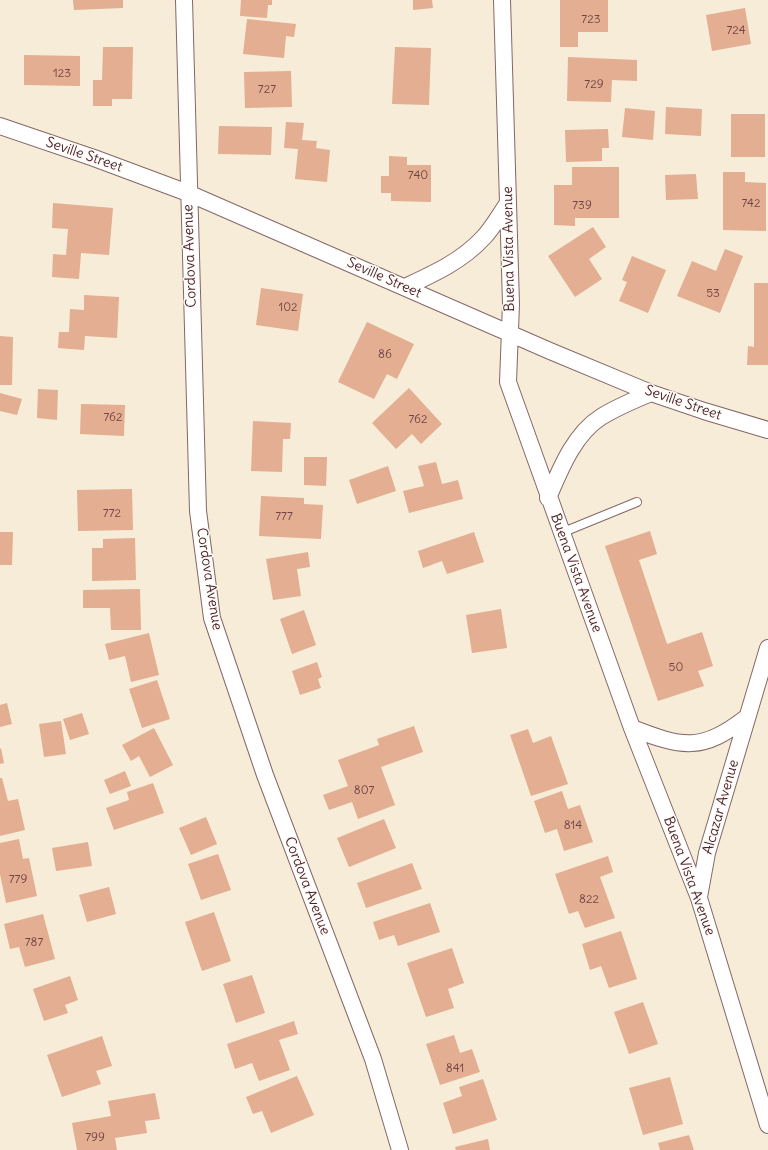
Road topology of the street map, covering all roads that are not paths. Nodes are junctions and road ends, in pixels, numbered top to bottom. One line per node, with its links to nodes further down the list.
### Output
1 (184, 0): 4 (street, Cordova Avenue)
2 (502, 0): 5 (street, Buena Vista Avenue)
3 (0, 126): 4 (street, Seville Street)
4 (188, 193): 6 (street, Seville Street); 18 (street, Cordova Avenue)
5 (508, 202): 6 (street); 7 (street, Buena Vista Avenue)
6 (405, 287): 7 (street, Seville Street)
7 (510, 334): 8 (street, Seville Street); 10 (street, Buena Vista Avenue)
8 (651, 393): 9 (street, Seville Street); 10 (street)
9 (768, 430)
10 (548, 498): 12 (street, Buena Vista Avenue)
11 (637, 502): 12 (lane)
12 (561, 533): 15 (street, Buena Vista Avenue)
13 (768, 648): 14 (street, Alcazar Avenue)
14 (747, 717): 15 (street); 16 (street, Alcazar Avenue)
15 (632, 728): 16 (street, Buena Vista Avenue)
16 (699, 898): 17 (street, Buena Vista Avenue)
17 (768, 1125)
18 (400, 1150)

